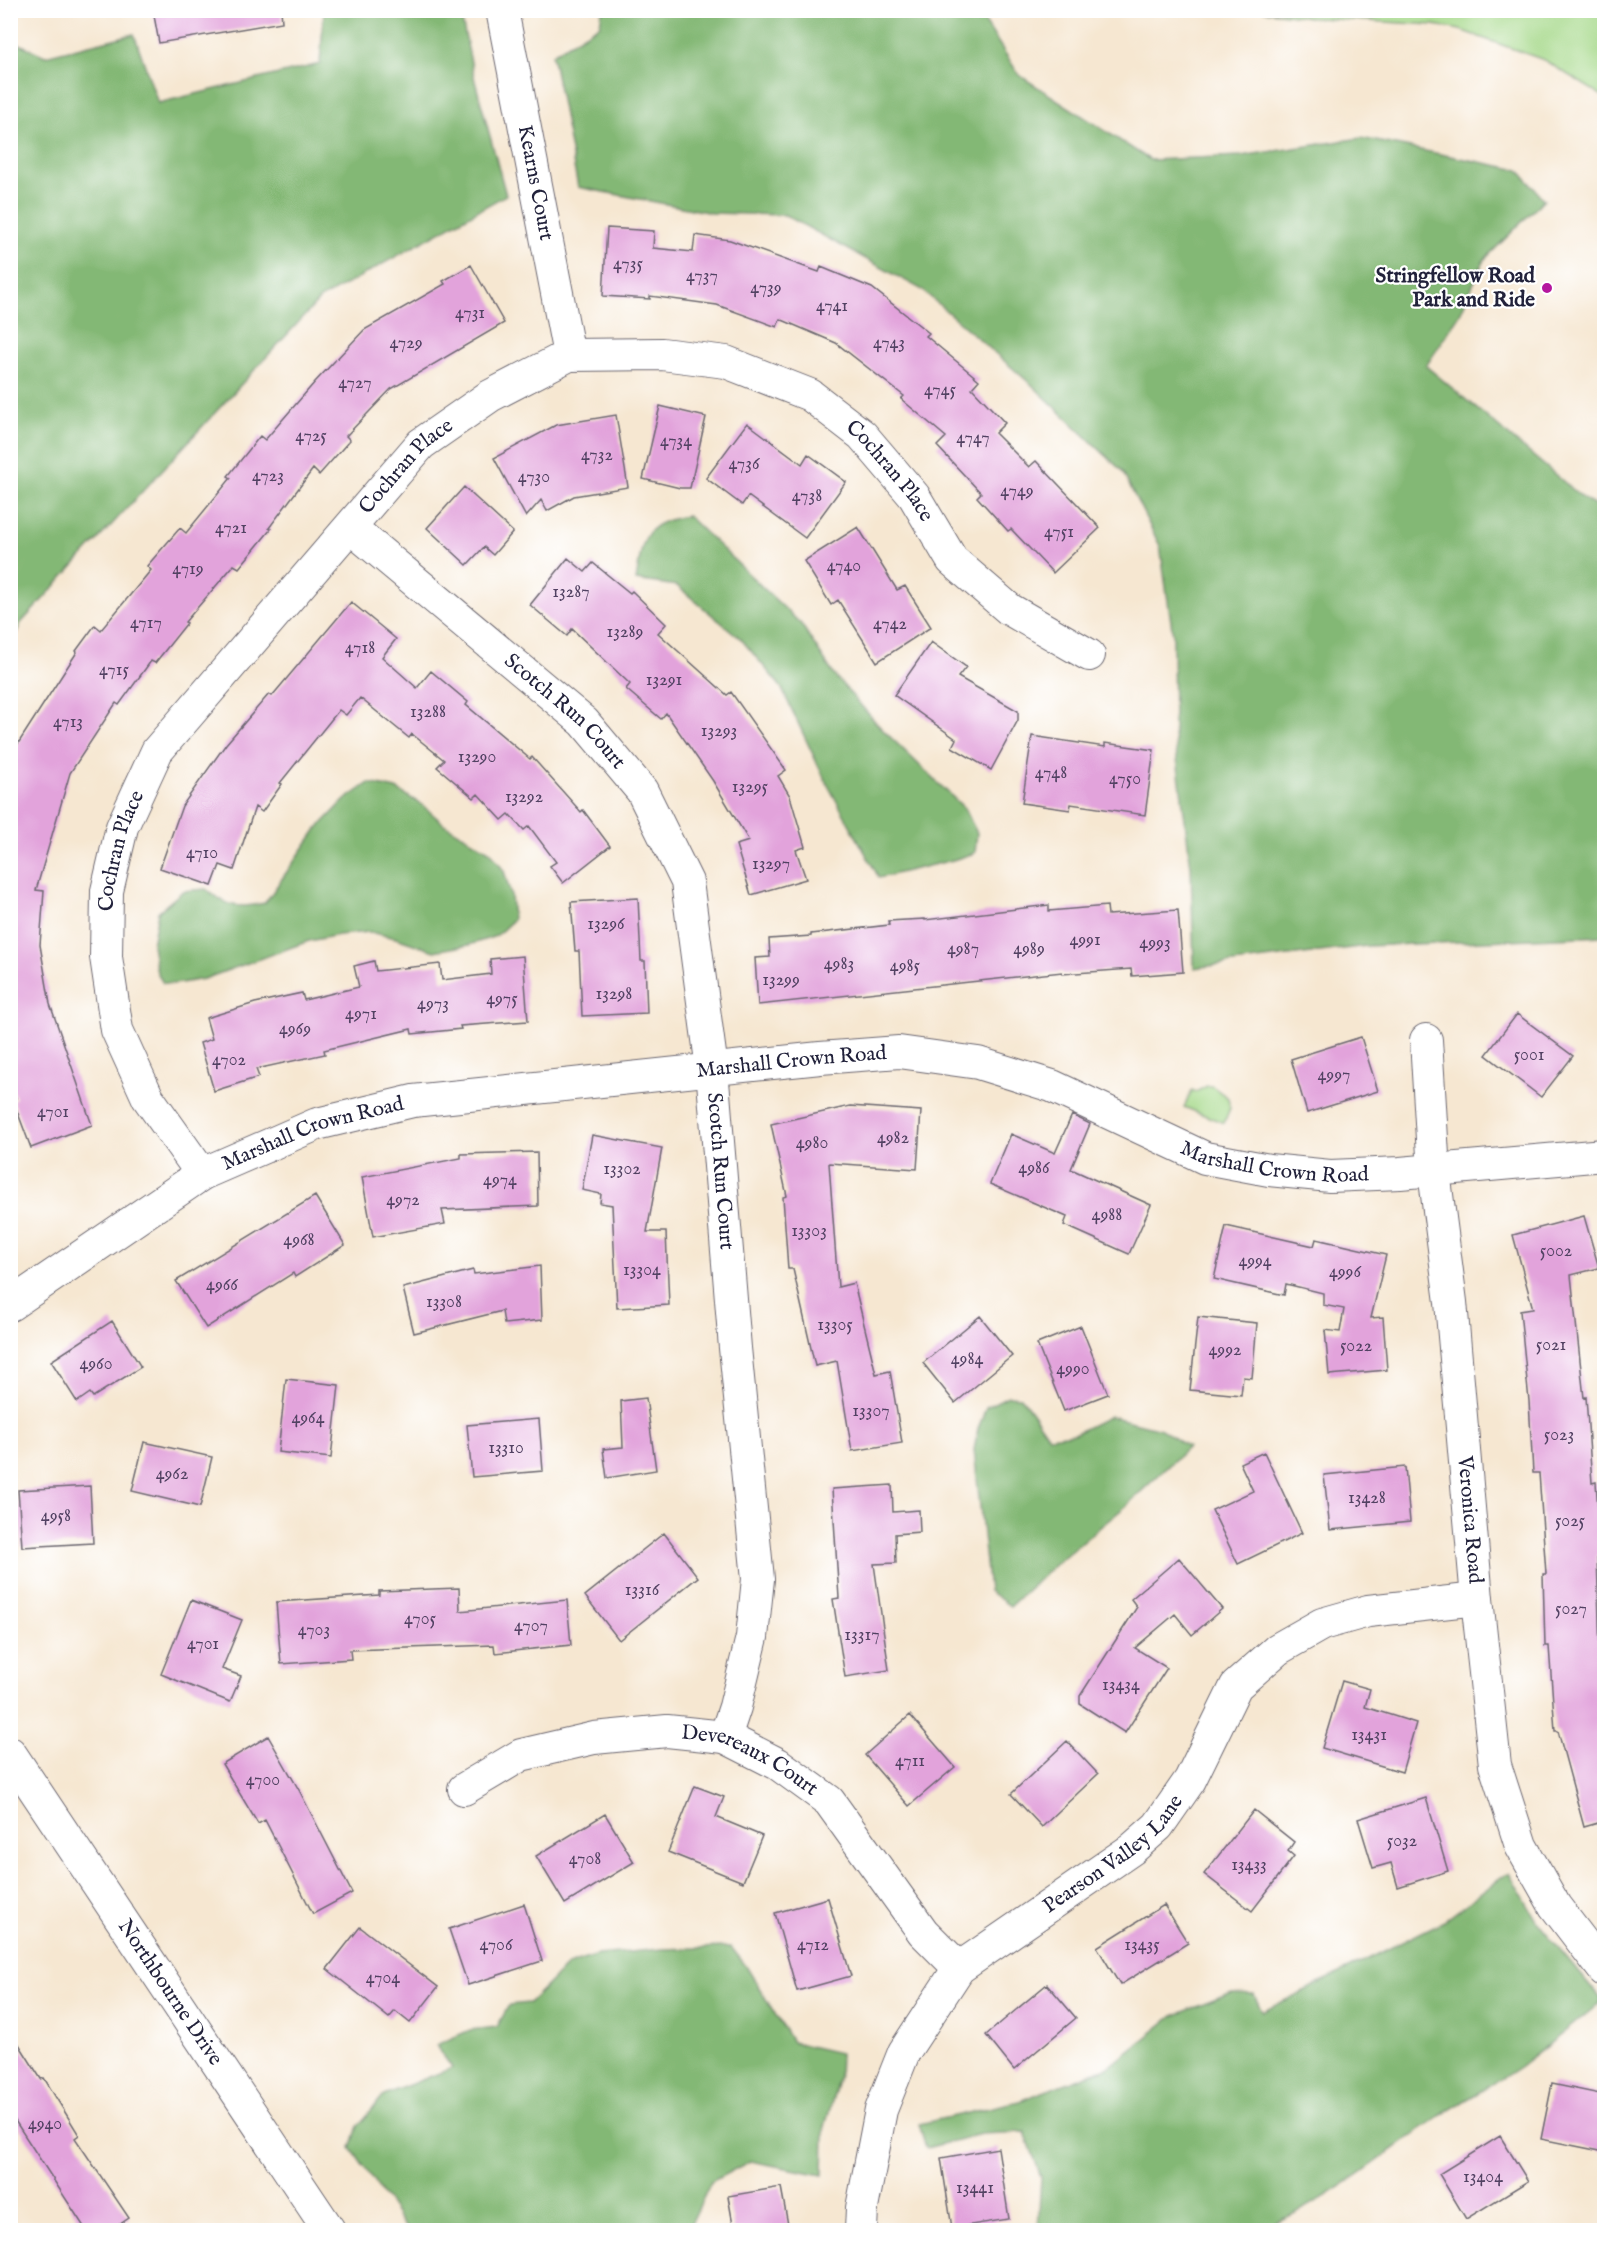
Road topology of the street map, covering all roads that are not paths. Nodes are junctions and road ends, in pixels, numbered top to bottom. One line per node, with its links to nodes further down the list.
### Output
1 (502, 10): 2 (street, Kearns Court)
2 (569, 355): 3 (street, Cochran Place); 4 (street, Cochran Place)
3 (351, 528): 6 (street, Scotch Run Court); 9 (street, Cochran Place)
4 (1089, 655)
5 (1426, 1040): 8 (street, Veronica Road)
6 (712, 1069): 8 (street, Marshall Crown Road); 9 (street, Marshall Crown Road); 12 (street, Scotch Run Court)
7 (1605, 1155): 8 (street, Marshall Crown Road)
8 (1434, 1172): 11 (street, Veronica Road)
9 (202, 1174): 10 (street, Marshall Crown Road)
10 (10, 1305)
11 (1477, 1599): 15 (street, Pearson Valley Lane); 16 (street, Veronica Road)
12 (724, 1737): 14 (street, Devereaux Court); 15 (street, Devereaux Court)
13 (10, 1753): 17 (street, Northbourne Drive)
14 (464, 1789)
15 (960, 1968): 18 (street, Pearson Valley Lane)
16 (1605, 1970)
17 (329, 2230)
18 (861, 2230)

